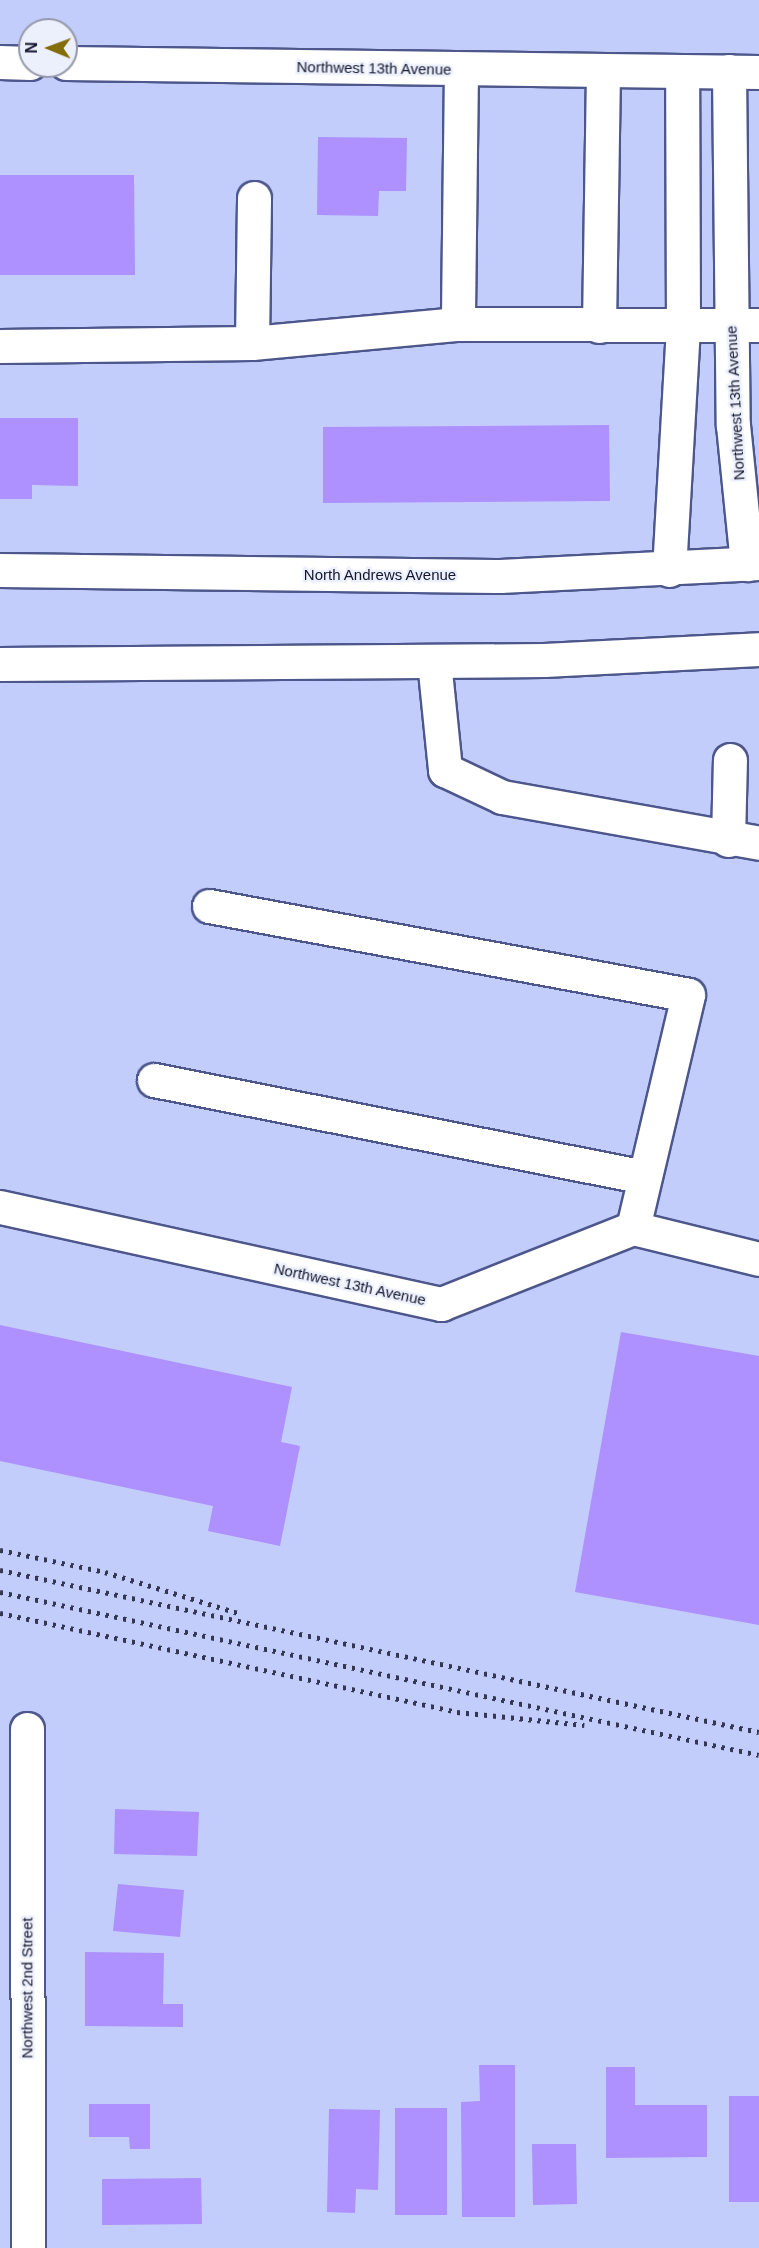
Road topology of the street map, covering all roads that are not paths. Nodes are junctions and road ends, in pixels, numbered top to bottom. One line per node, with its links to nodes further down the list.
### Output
1 (0, 62): 2 (street)
2 (18, 63)
3 (78, 63): 4 (street, Northwest 13th Avenue)
4 (461, 69): 5 (street, Northwest 13th Avenue); 9 (street)
5 (603, 71): 6 (street, Northwest 13th Avenue); 12 (street)
6 (682, 71): 7 (street, Northwest 13th Avenue); 10 (street)
7 (744, 71): 11 (street, Northwest 13th Avenue)
8 (254, 198): 13 (street)
9 (458, 324): 12 (street); 13 (street)
10 (683, 324): 11 (street); 12 (street); 17 (street)
11 (745, 324): 15 (street, Northwest 13th Avenue)
12 (600, 326)
13 (252, 343): 14 (street)
14 (0, 346)
15 (753, 564): 17 (street, North Andrews Avenue)
16 (0, 570): 17 (street, North Andrews Avenue)
17 (669, 570)
18 (759, 649): 19 (street)
19 (434, 661): 20 (street); 22 (street)
20 (0, 664)
21 (730, 760): 22 (street)
22 (743, 841)
23 (209, 906): 25 (street)
24 (154, 1080): 25 (street)
25 (645, 1178): 27 (street)
26 (0, 1207): 27 (street, Northwest 13th Avenue)
27 (633, 1228): 28 (street)
28 (759, 1259)
29 (27, 1729): 30 (street, Northwest 2nd Street)
30 (28, 2248)

